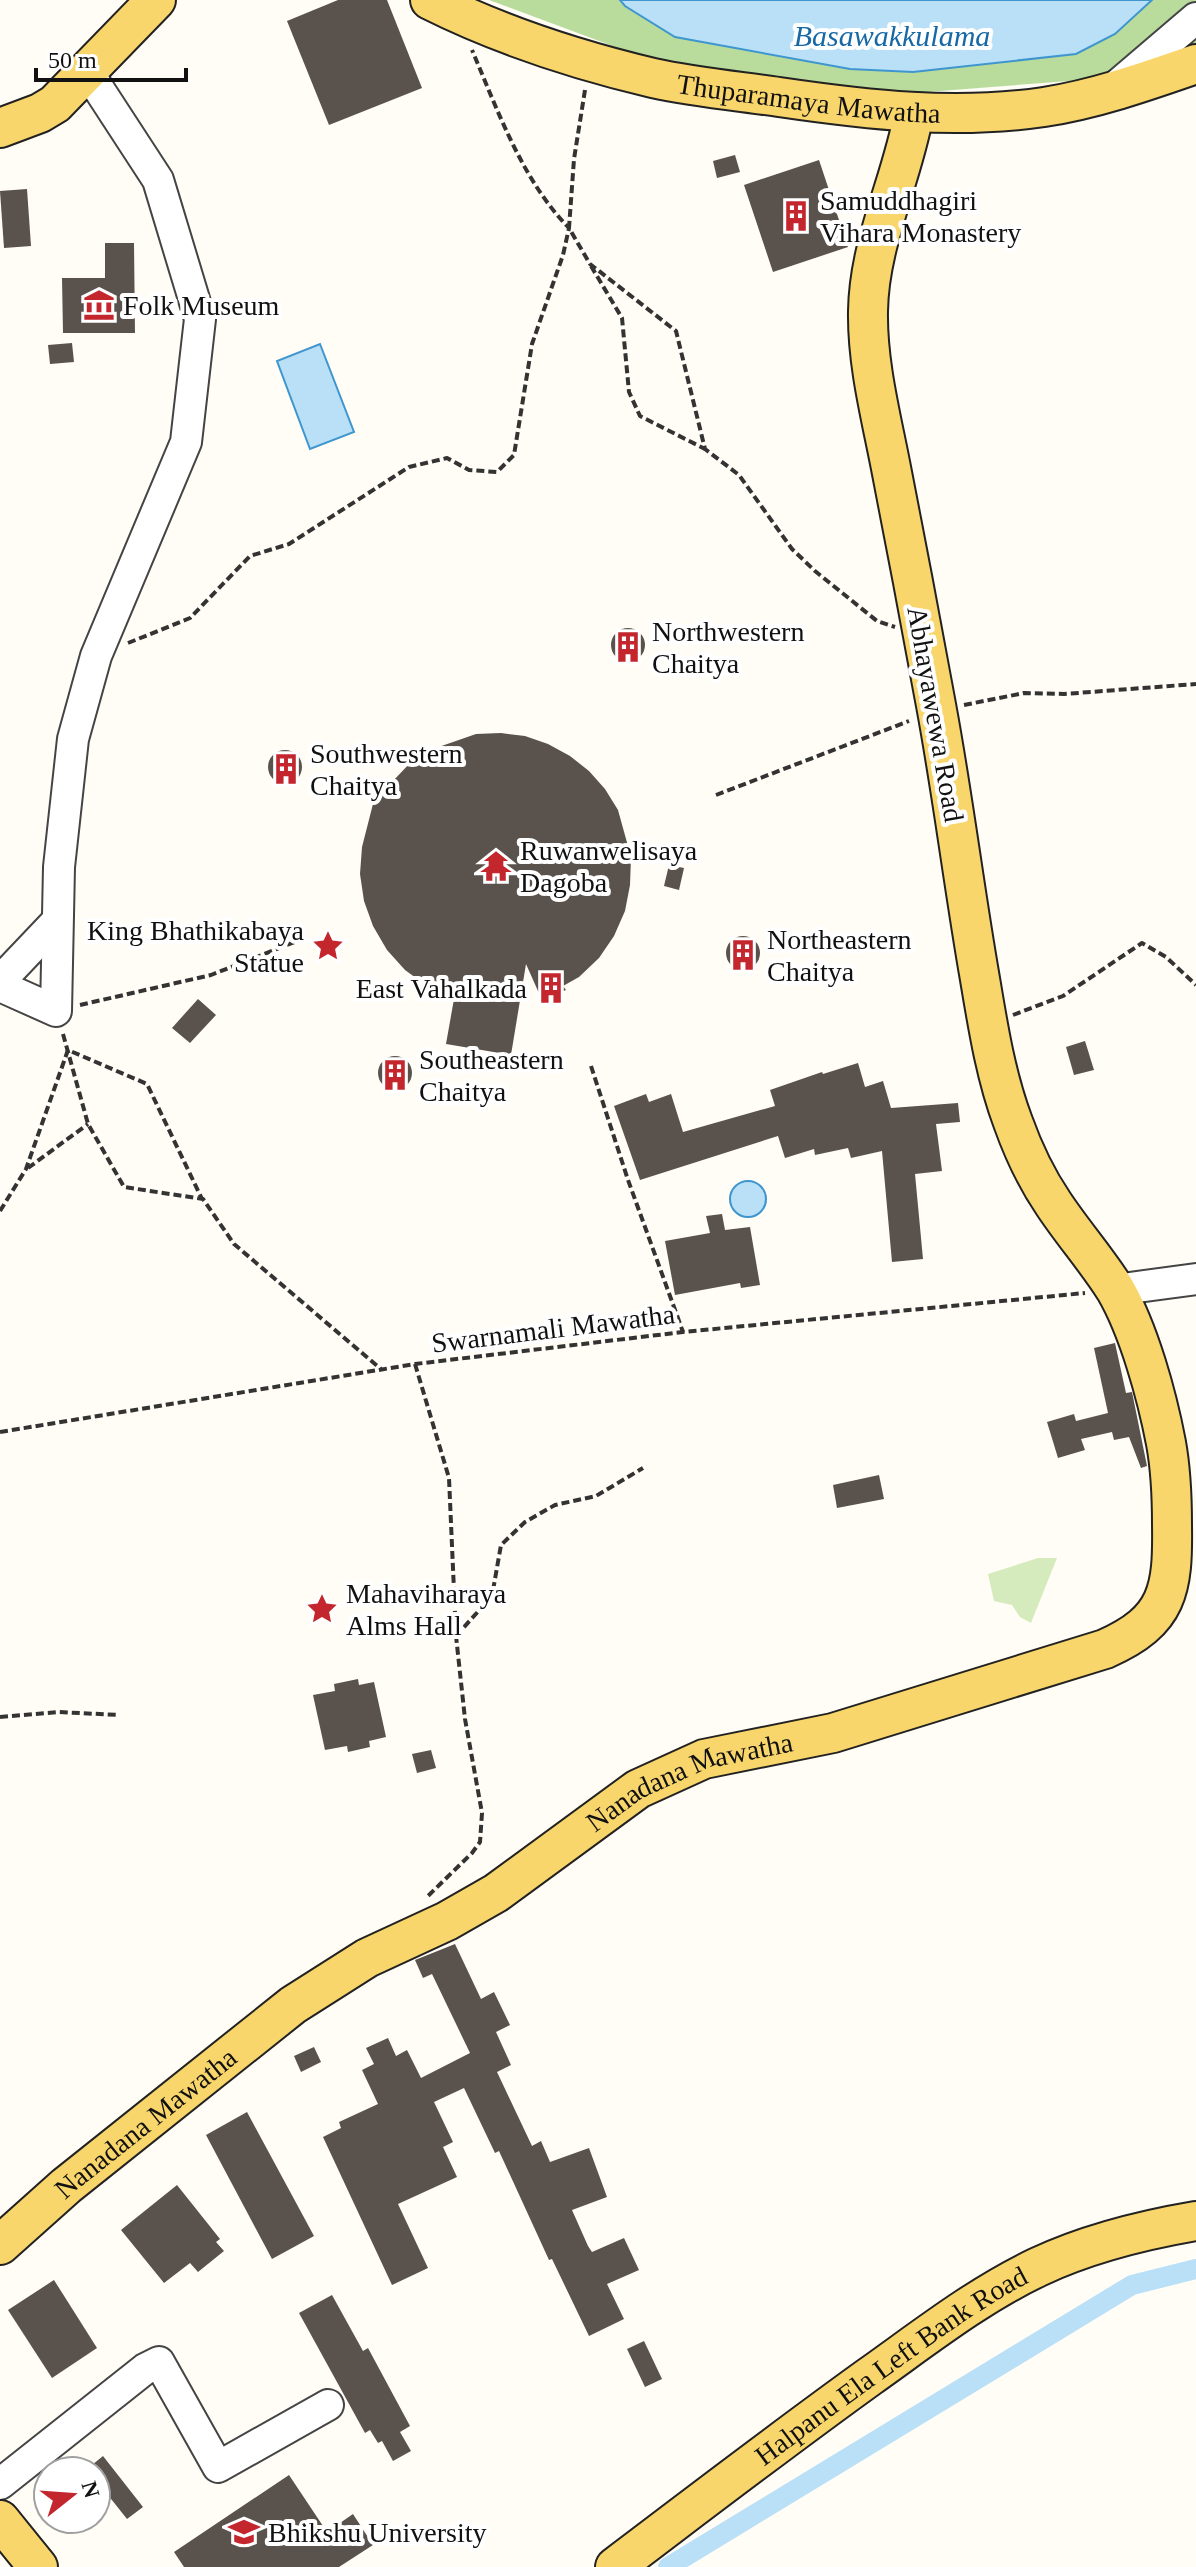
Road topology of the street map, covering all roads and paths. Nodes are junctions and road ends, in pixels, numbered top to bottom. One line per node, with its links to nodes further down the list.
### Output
1 (156, 0): 6 (main road)
2 (443, 6): 4 (main road, Thuparamaya Mawatha); 10 (path)
3 (1196, 18): 7 (street)
4 (592, 61): 8 (main road, Thuparamaya Mawatha); 10 (path)
5 (1196, 64): 7 (main road, Thuparamaya Mawatha)
6 (87, 71): 9 (main road); 14 (street)
7 (1109, 92): 8 (main road, Thuparamaya Mawatha)
8 (914, 113): 13 (main road, Abhayawewa Road)
9 (0, 128)
10 (569, 228): 11 (path); 14 (path)
11 (590, 264): 12 (path); 12 (path)
12 (705, 449): 13 (path)
13 (921, 625): 20 (main road, Abhayawewa Road)
14 (96, 656): 15 (street)
15 (57, 921): 17 (street); 19 (street)
16 (307, 937): 19 (path)
17 (0, 984): 19 (street)
18 (1196, 985): 20 (path)
19 (56, 1011): 21 (path)
20 (987, 1022): 28 (main road, Abhayawewa Road)
21 (68, 1050): 23 (path); 24 (path); 25 (path)
22 (591, 1066): 29 (path)
23 (88, 1124): 24 (path); 25 (path)
24 (26, 1169): 26 (path)
25 (203, 1199): 31 (path)
26 (0, 1211)
27 (1196, 1279): 28 (street)
28 (1115, 1290): 29 (path, Swarnamali Mawatha); 39 (main road, Nanadana Mawatha)
29 (683, 1332): 30 (path, Swarnamali Mawatha)
30 (415, 1364): 31 (path, Swarnamali Mawatha); 34 (path)
31 (382, 1370): 32 (path, Swarnamali Mawatha)
32 (0, 1432)
33 (643, 1468): 34 (path)
34 (456, 1636): 37 (path)
35 (119, 1715): 36 (path)
36 (0, 1717)
37 (424, 1900)
38 (1196, 2221): 44 (main road, Halpanu Ela Left Bank Road)
39 (0, 2245)
40 (328, 2405): 41 (street)
41 (0, 2484)
42 (0, 2520): 43 (main road)
43 (38, 2567)
44 (615, 2567)

